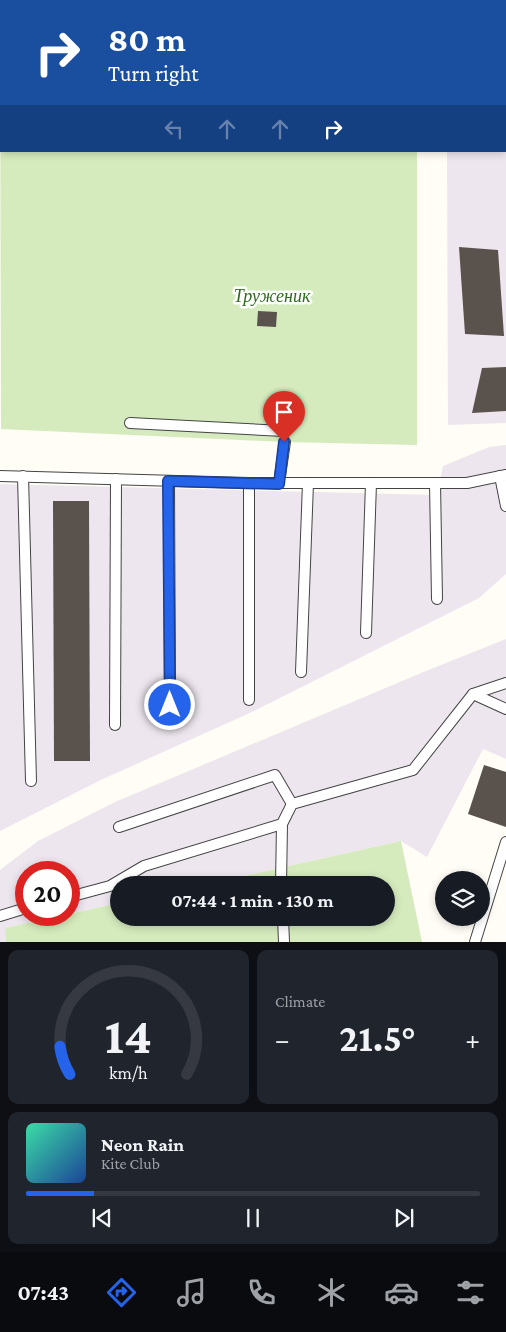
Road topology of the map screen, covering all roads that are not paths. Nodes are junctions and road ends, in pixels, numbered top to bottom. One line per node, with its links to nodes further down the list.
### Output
1 (130, 423): 2 (lane)
2 (284, 431)
3 (284, 442): 12 (lane)
4 (503, 475): 13 (lane); 14 (lane)
5 (0, 476): 6 (lane)
6 (23, 476): 7 (lane); 24 (lane)
7 (116, 479): 8 (lane); 23 (lane)
8 (168, 481): 9 (lane); 21 (lane)
9 (250, 483): 12 (lane); 20 (lane)
10 (308, 483): 11 (lane); 12 (lane); 17 (lane)
11 (370, 483): 13 (lane); 16 (lane)
12 (279, 484)
13 (435, 484): 15 (lane)
14 (506, 506)
15 (437, 599)
16 (366, 634)
17 (302, 672)
18 (506, 683): 19 (lane)
19 (473, 694): 22 (lane); 25 (lane)
20 (249, 700)
21 (170, 705)
22 (506, 709)
23 (115, 725)
24 (30, 781)
25 (292, 804): 26 (lane); 27 (lane)
26 (282, 824): 29 (lane); 30 (lane)
27 (119, 827)
28 (506, 842): 35 (lane)
29 (280, 876)
30 (80, 894)
31 (15, 911): 32 (lane)
32 (0, 916)
33 (283, 926): 34 (lane)
34 (284, 942)
35 (475, 942)

